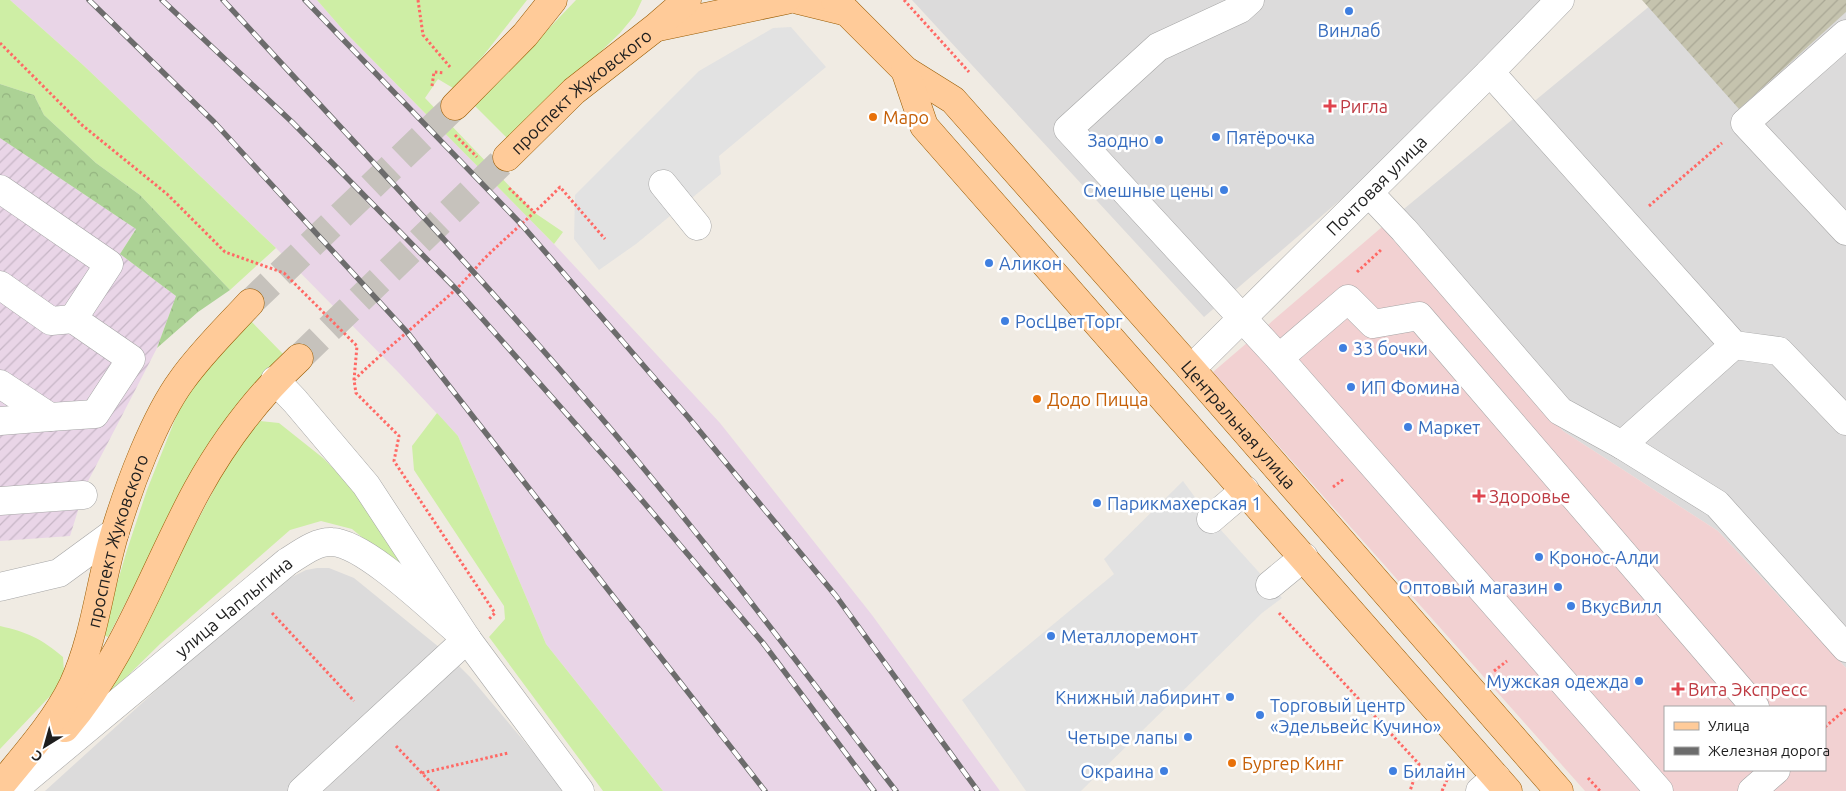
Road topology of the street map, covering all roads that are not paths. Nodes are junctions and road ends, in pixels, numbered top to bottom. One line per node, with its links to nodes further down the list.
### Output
1 (553, 0): 13 (main road)
2 (662, 0): 9 (main road, проспект Жуковского)
3 (687, 0): 9 (main road, проспект Жуковского)
4 (786, 0): 9 (main road, проспект Жуковского)
5 (798, 0): 8 (main road)
6 (1250, 0): 23 (street)
7 (1560, 0): 12 (street, Почтовая улица)
8 (847, 4): 11 (main road, Центральная улица)
9 (656, 27): 14 (main road, проспект Жуковского)
10 (1846, 34): 19 (street)
11 (905, 70): 27 (main road, Центральная улица); 34 (main road, Центральная улица)
12 (1490, 72): 17 (street, Почтовая улица); 24 (street)
13 (452, 118)
14 (506, 157)
15 (663, 184): 18 (street)
16 (0, 189): 22 (street)
17 (1369, 193): 23 (street, Почтовая улица); 33 (street)
18 (697, 226)
19 (1846, 231)
20 (0, 285): 22 (street)
21 (250, 303): 38 (main road, проспект Жуковского)
22 (73, 318): 30 (street)
23 (1242, 319): 26 (street); 27 (street, Почтовая улица)
24 (1734, 346): 32 (street); 33 (street)
25 (299, 358): 28 (main road, проспект Жуковского)
26 (1279, 358): 44 (street); 52 (street)
27 (1191, 369): 51 (main road, Центральная улица)
28 (275, 380): 42 (street, улица Чаплыгина); 48 (main road, проспект Жуковского)
29 (0, 384): 30 (street)
30 (50, 417): 31 (street)
31 (0, 421)
32 (1846, 421)
33 (1622, 445): 43 (street)
34 (1245, 490): 37 (street); 39 (main road, Центральная улица)
35 (83, 495): 36 (street)
36 (0, 501)
37 (1211, 519)
38 (115, 532): 40 (street); 46 (main road, проспект Жуковского)
39 (1304, 557): 41 (street); 47 (main road, Центральная улица)
40 (0, 586)
41 (1271, 595)
42 (467, 639): 48 (street, улица Чаплыгина); 49 (street); 50 (street, улица Чаплыгина)
43 (1846, 648)
44 (1754, 706)
45 (1775, 771): 53 (street)
46 (0, 786)
47 (1495, 786)
48 (11, 791)
49 (302, 791)
50 (580, 791)
51 (1559, 791)
52 (1659, 791)
53 (1752, 791)

